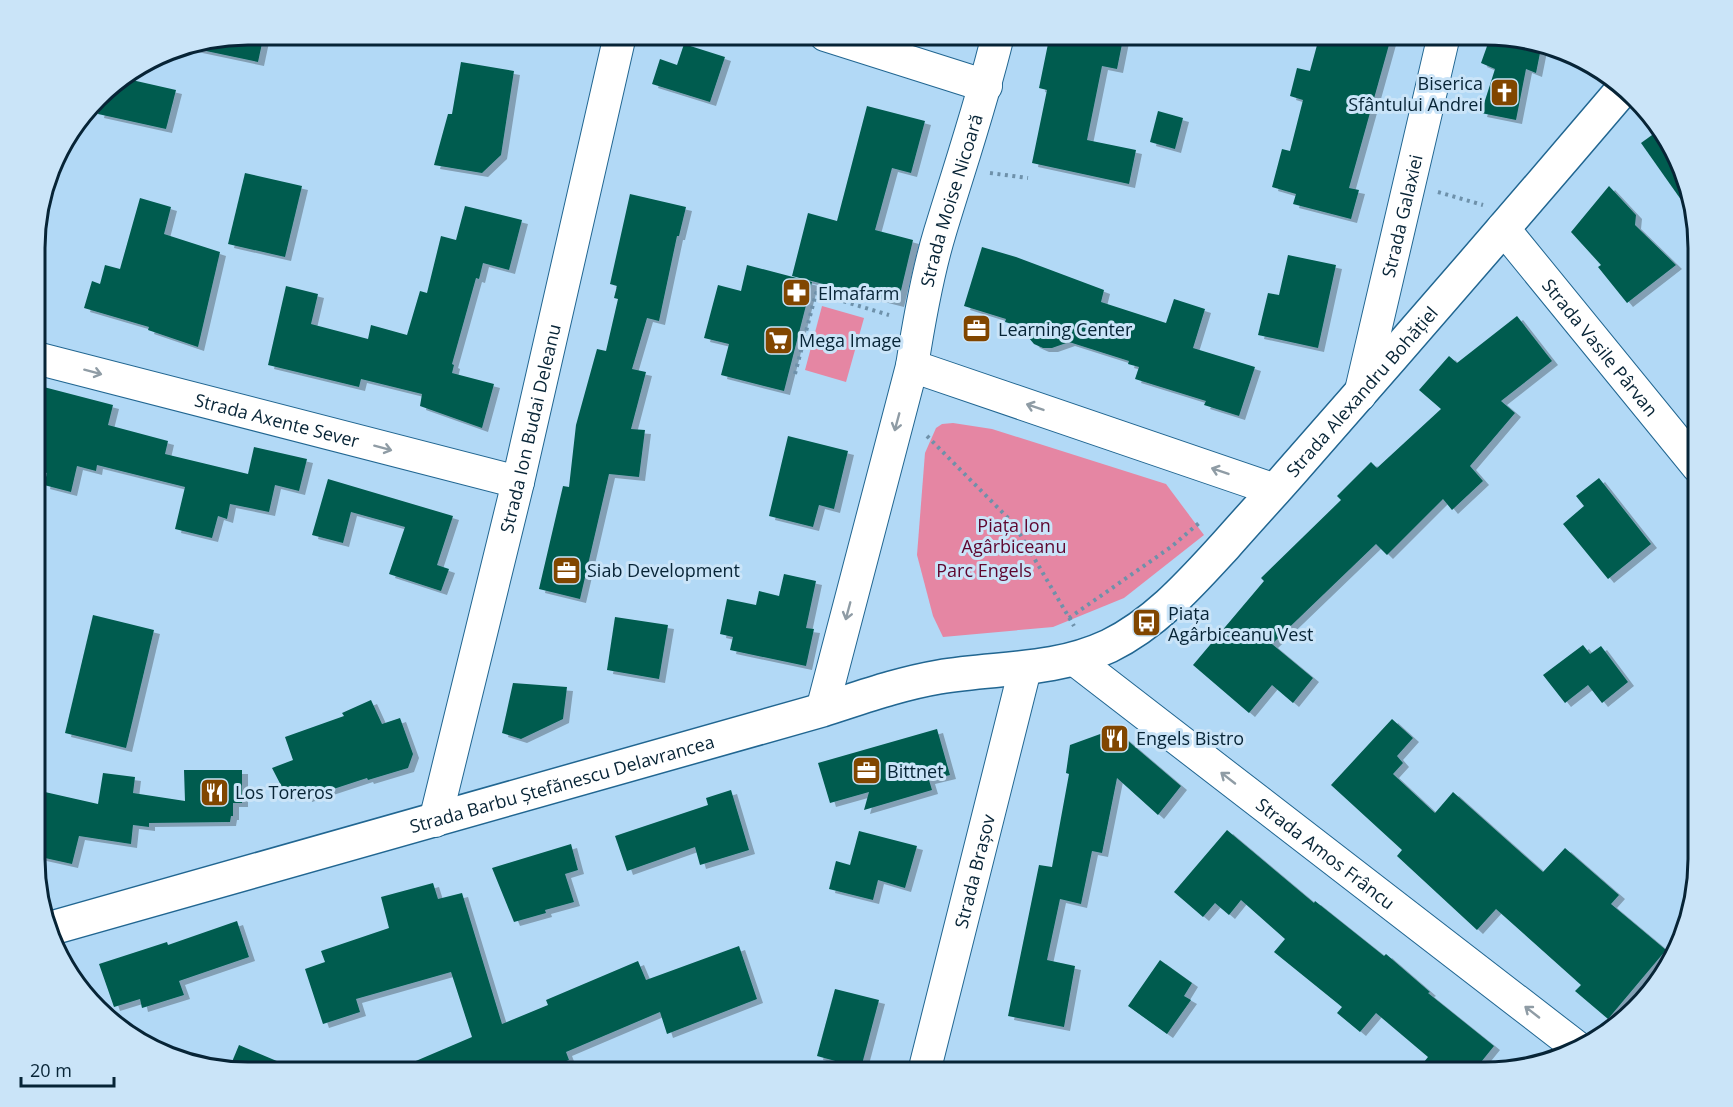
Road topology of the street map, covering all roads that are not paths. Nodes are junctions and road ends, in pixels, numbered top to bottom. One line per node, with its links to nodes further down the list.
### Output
1 (617, 45): 12 (street, Strada Ion Budai Deleanu)
2 (859, 45): 5 (street)
3 (995, 45): 5 (street, Strada Moise Nicoară)
4 (1441, 45): 10 (street, Strada Galaxiei)
5 (986, 86): 9 (street, Strada Moise Nicoară)
6 (1618, 94): 7 (main road, Strada Alexandru Bohățiel)
7 (1509, 221): 10 (main road, Strada Alexandru Bohățiel); 11 (street, Strada Vasile Pârvan)
8 (45, 360): 12 (street, Strada Axente Sever, one-way to 12)
9 (912, 366): 13 (street, one-way to 9); 16 (street, one-way to 16)
10 (1360, 395): 13 (main road, Strada Alexandru Bohățiel)
11 (1688, 454)
12 (518, 482): 17 (street, Strada Ion Budai Deleanu)
13 (1275, 490): 14 (main road, Strada Alexandru Bohățiel)
14 (1074, 659): 15 (main road, Strada Barbu Ștefănescu Delavrancea); 19 (street, Strada Amos Frâncu, one-way to 14)
15 (1025, 669): 16 (main road, Strada Barbu Ștefănescu Delavrancea); 20 (street, Strada Brașov)
16 (822, 710): 17 (main road, Strada Barbu Ștefănescu Delavrancea)
17 (435, 821): 18 (main road, Strada Barbu Ștefănescu Delavrancea)
18 (58, 929)
19 (1571, 1043)
20 (927, 1062)

